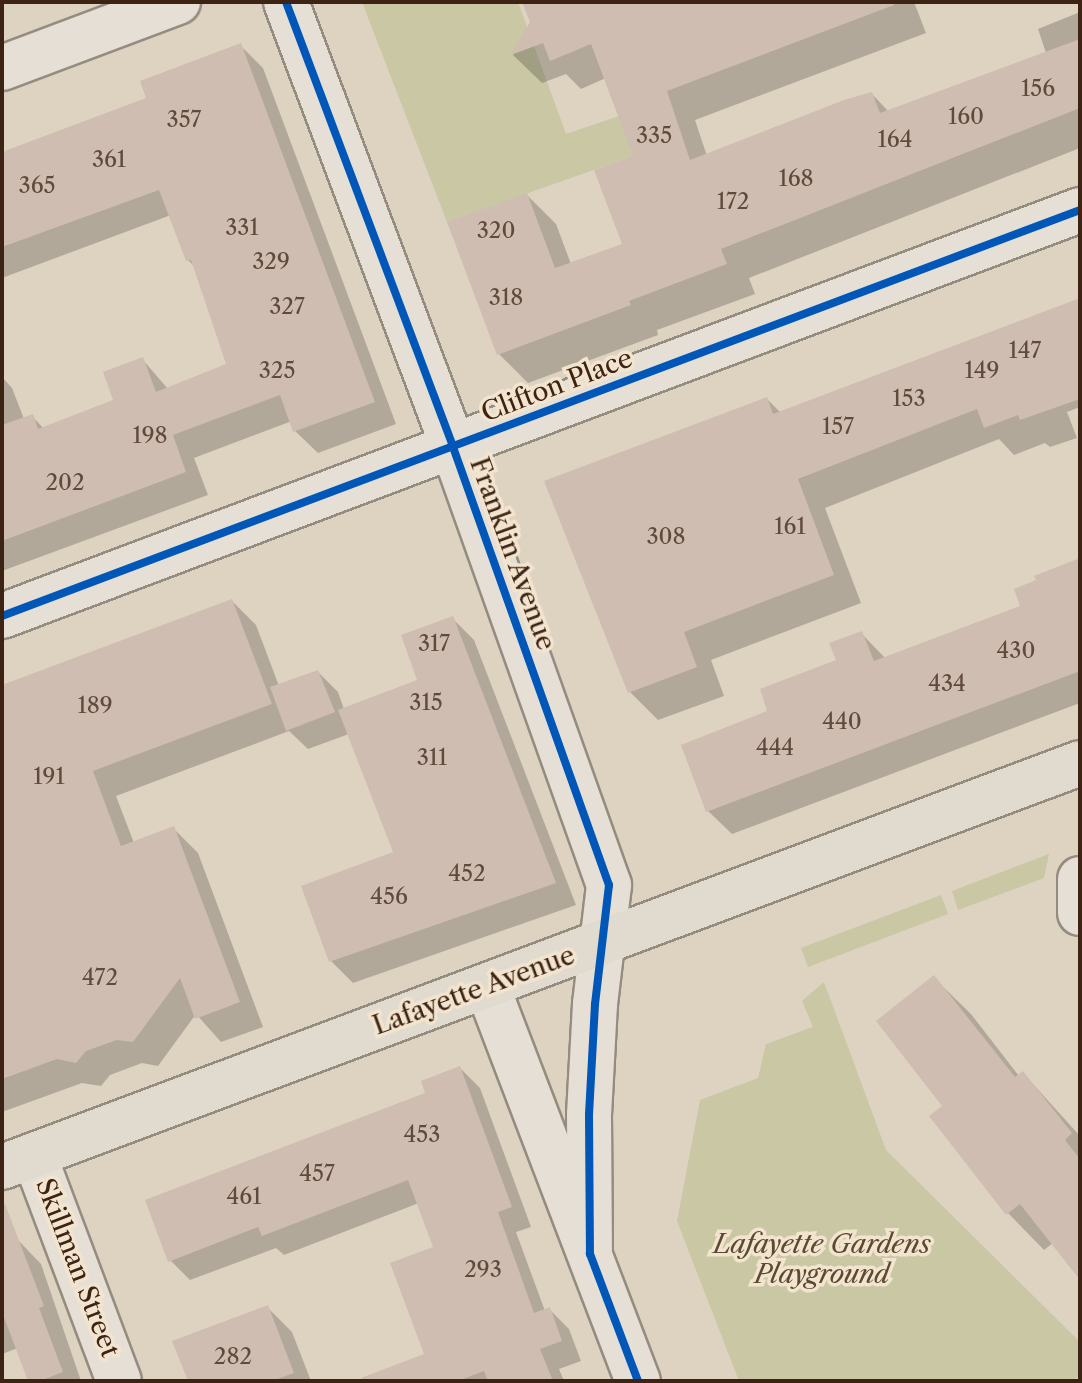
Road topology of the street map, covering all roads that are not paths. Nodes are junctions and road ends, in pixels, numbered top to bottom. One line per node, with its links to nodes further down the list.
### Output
1 (178, 2): 3 (street)
2 (286, 2): 5 (street, Franklin Avenue)
3 (2, 68)
4 (1080, 210): 5 (street, Clifton Place)
5 (453, 447): 6 (street, Clifton Place); 10 (street, Franklin Avenue)
6 (2, 616)
7 (1080, 763): 10 (main road, Lafayette Avenue)
8 (1080, 879): 9 (street)
9 (1080, 913)
10 (602, 944): 11 (main road, Lafayette Avenue); 13 (street, Franklin Avenue)
11 (487, 986): 12 (main road, Lafayette Avenue); 13 (street)
12 (18, 1161): 14 (street, Skillman Street)
13 (590, 1254): 15 (street)
14 (119, 1381)
15 (638, 1381)

